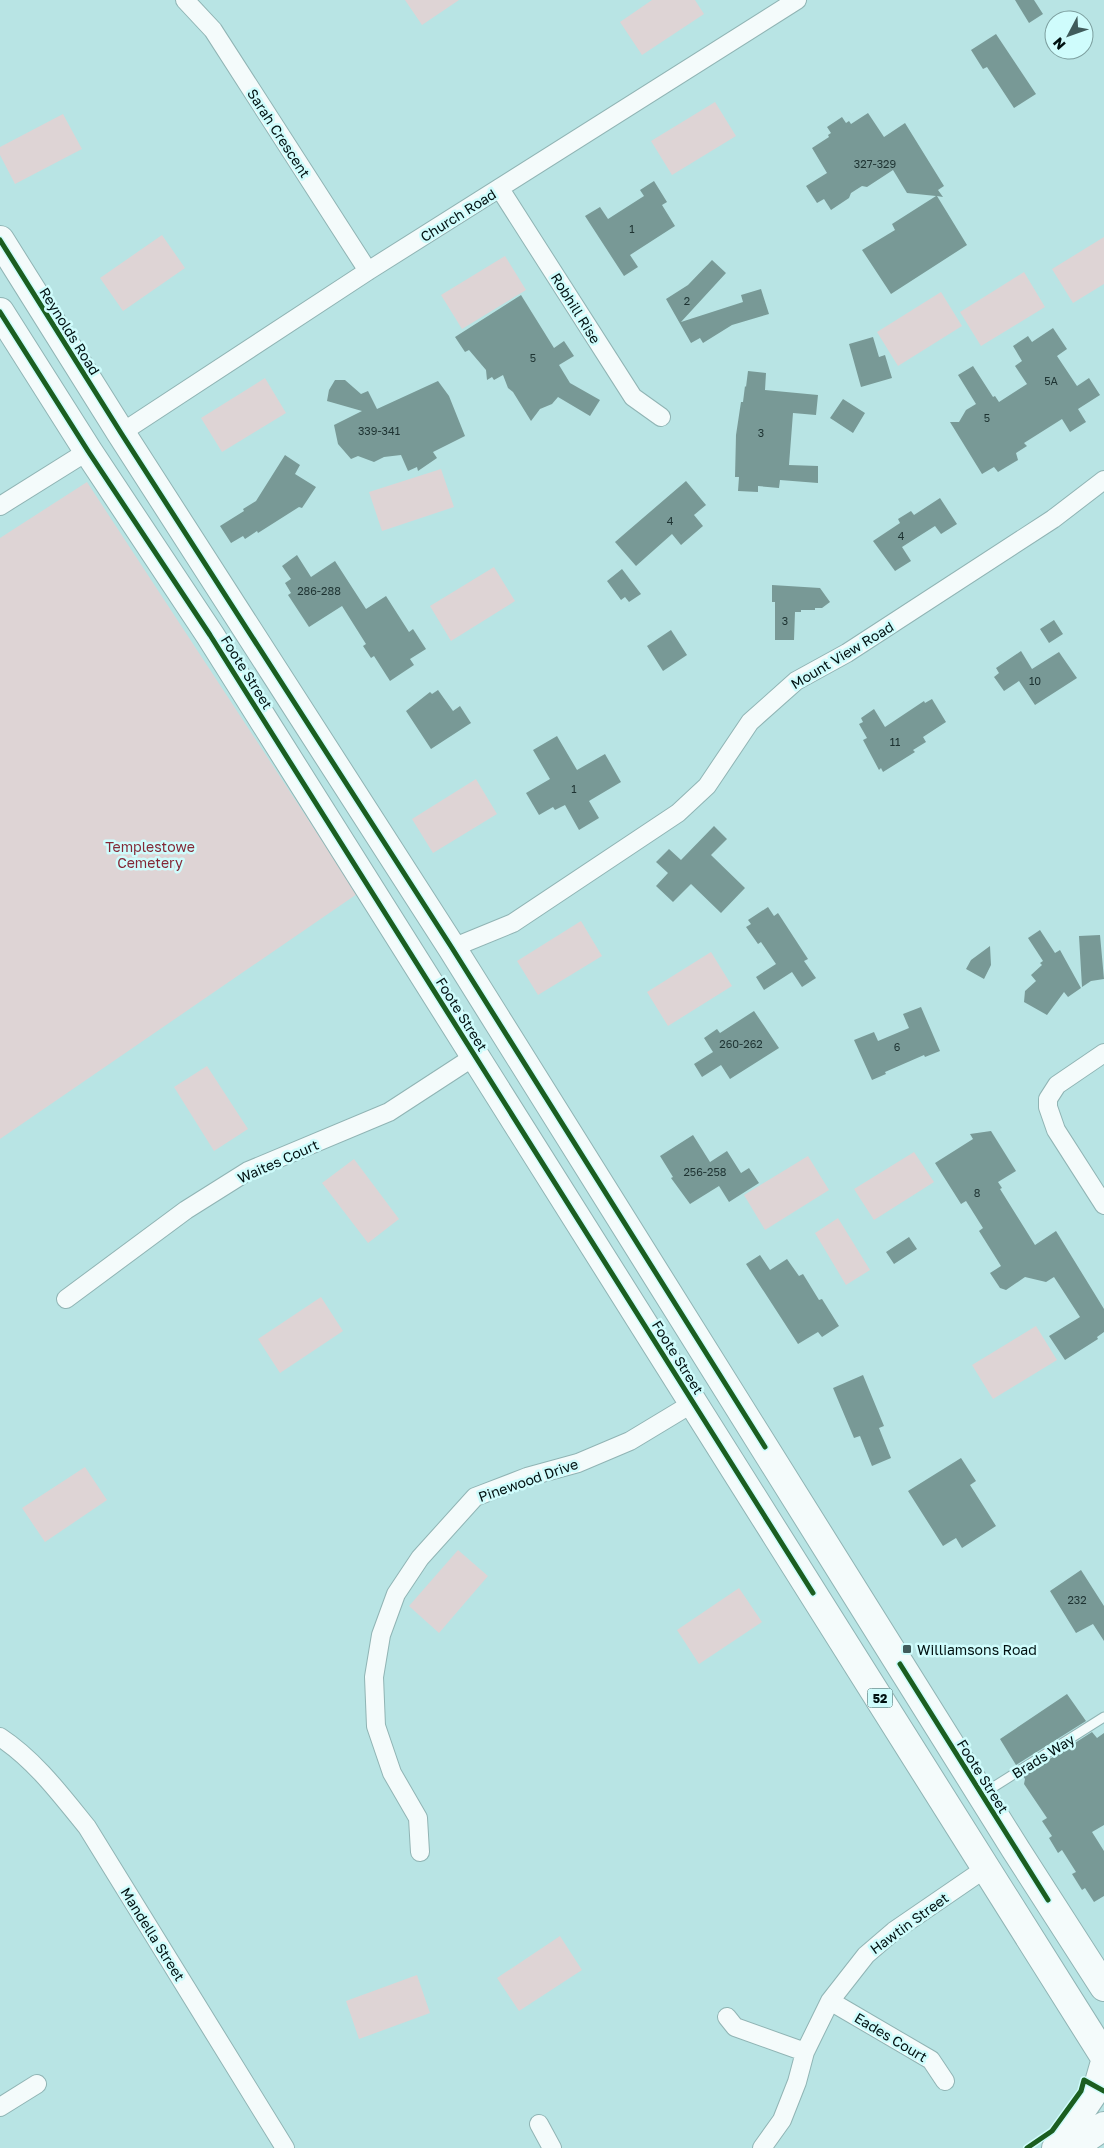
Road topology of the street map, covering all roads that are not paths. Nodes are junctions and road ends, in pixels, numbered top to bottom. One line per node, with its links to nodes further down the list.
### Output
1 (185, 0): 5 (street, Sarah Crescent)
2 (797, 0): 3 (street, Church Road)
3 (500, 189): 5 (street, Church Road); 8 (street, Robhill Rise)
4 (4, 256): 7 (main road, Reynolds Road / 52)
5 (368, 271): 9 (street, Church Road)
6 (0, 312): 10 (main road, 52)
7 (60, 335): 9 (main road, Reynolds Road / 52); 10 (main road)
8 (661, 417)
9 (121, 433): 13 (main road, Foote Street / 52)
10 (88, 451): 12 (street); 15 (main road, Foote Street / 52)
11 (1104, 480): 13 (street, Mount View Road)
12 (0, 506)
13 (452, 948): 16 (main road, Foote Street / 52)
14 (1104, 1053): 17 (street)
15 (475, 1056): 18 (main road, Foote Street / 52); 19 (street, Waites Court)
16 (602, 1186): 18 (main road); 23 (main road, Foote Street / 52)
17 (1104, 1205)
18 (570, 1207): 20 (main road, Foote Street / 52)
19 (66, 1299)
20 (693, 1403): 25 (street, Pinewood Drive); 26 (main road, Foote Street / 52)
21 (1104, 1717): 23 (lane, Brads Way)
22 (0, 1737): 38 (street, Mandella Street)
23 (982, 1795): 24 (main road, Foote Street / 52)
24 (1016, 1850): 26 (main road); 27 (main road, Foote Street / 52)
25 (420, 1852)
26 (986, 1868): 28 (street, Hawtin Street); 31 (main road, Foote Street / 52)
27 (1104, 1986)
28 (830, 2001): 30 (street, Hawtin Street); 33 (street, Eades Court)
29 (727, 2017): 30 (street)
30 (805, 2052): 40 (street, Hawtin Street)
31 (1104, 2056)
32 (1104, 2065): 41 (main road)
33 (945, 2081)
34 (37, 2084): 35 (street)
35 (0, 2107)
36 (539, 2124): 39 (street)
37 (1104, 2126): 42 (main road)
38 (285, 2148)
39 (552, 2148)
40 (762, 2148)
41 (1056, 2148)
42 (1072, 2148)

